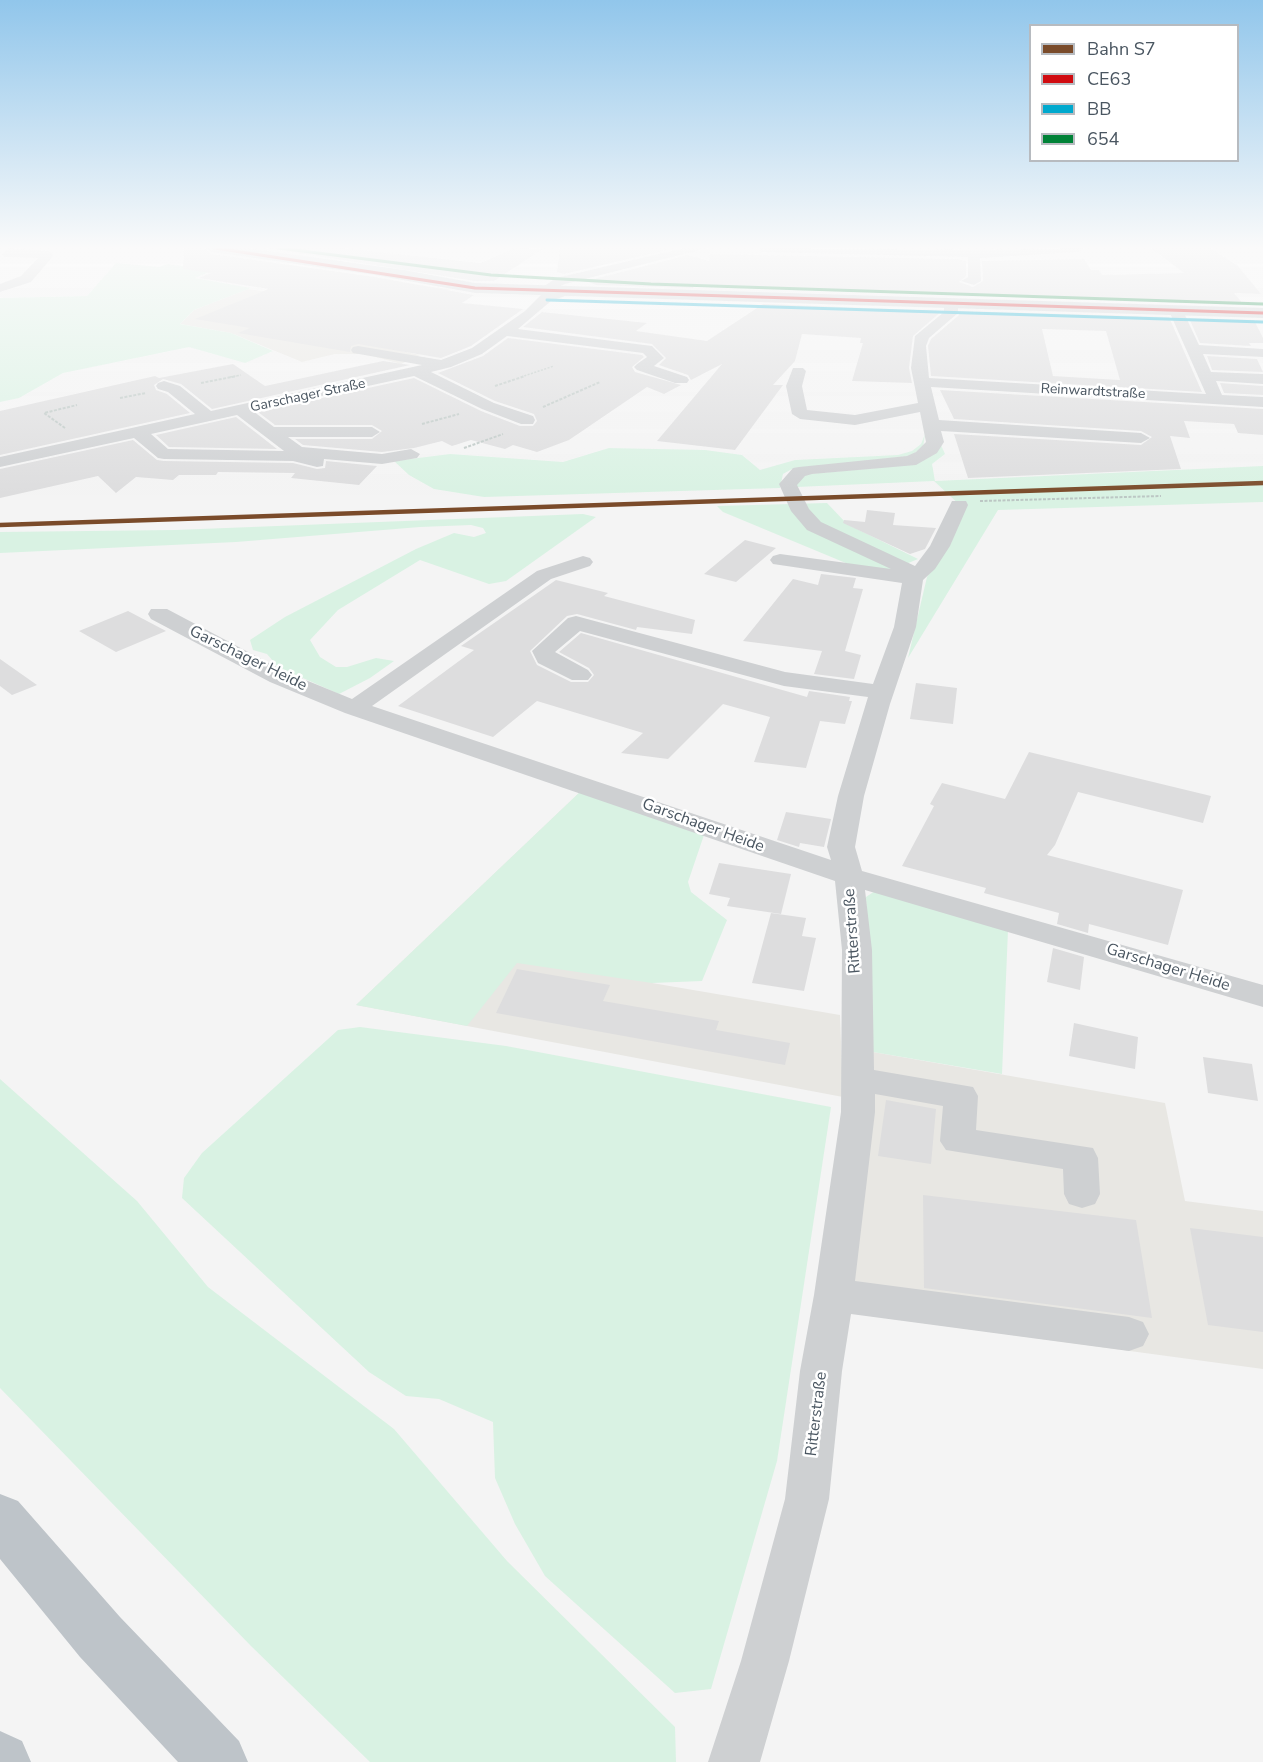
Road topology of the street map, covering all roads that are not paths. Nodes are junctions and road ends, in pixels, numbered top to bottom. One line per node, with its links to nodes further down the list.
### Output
1 (929, 330): 13 (street)
2 (1186, 330): 4 (street)
3 (506, 332): 7 (street, Garschager Straße); 12 (street)
4 (1195, 349): 6 (street); 10 (street)
5 (358, 350): 7 (street)
6 (1263, 353)
7 (446, 364): 9 (street, Garschager Straße)
8 (798, 371): 17 (street)
9 (419, 372): 18 (street, Garschager Straße); 20 (street)
10 (1207, 376): 11 (street); 15 (street)
11 (1263, 379)
12 (681, 380)
13 (923, 382): 15 (street, Reinwardtstraße); 17 (street)
14 (164, 386): 19 (street)
15 (1216, 399): 16 (street, Reinwardtstraße)
16 (1263, 402)
17 (927, 406): 21 (street)
18 (241, 410): 19 (street, Garschager Straße); 23 (street)
19 (208, 417): 22 (street, Garschager Straße)
20 (521, 418)
21 (932, 425): 25 (street); 32 (street)
22 (138, 432): 27 (street, Garschager Straße); 28 (street)
23 (271, 432): 24 (street); 26 (street)
24 (372, 432)
25 (1141, 438)
26 (411, 454)
27 (0, 462)
28 (317, 462)
29 (959, 506): 32 (street)
30 (780, 560): 32 (street)
31 (584, 562): 36 (street)
32 (913, 578): 35 (street, Ritterstraße)
33 (159, 614): 36 (street, Garschager Heide)
34 (580, 675): 35 (street)
35 (882, 692): 37 (street, Ritterstraße)
36 (354, 708): 37 (street, Garschager Heide)
37 (849, 876): 38 (street, Garschager Heide); 39 (street, Ritterstraße)
38 (1263, 996)
39 (856, 1079): 40 (street); 41 (street, Ritterstraße)
40 (1082, 1194)
41 (834, 1295): 42 (street); 45 (street, Ritterstraße)
42 (1129, 1334)
43 (0, 1520): 44 (highway)
44 (218, 1762)
45 (734, 1762)

